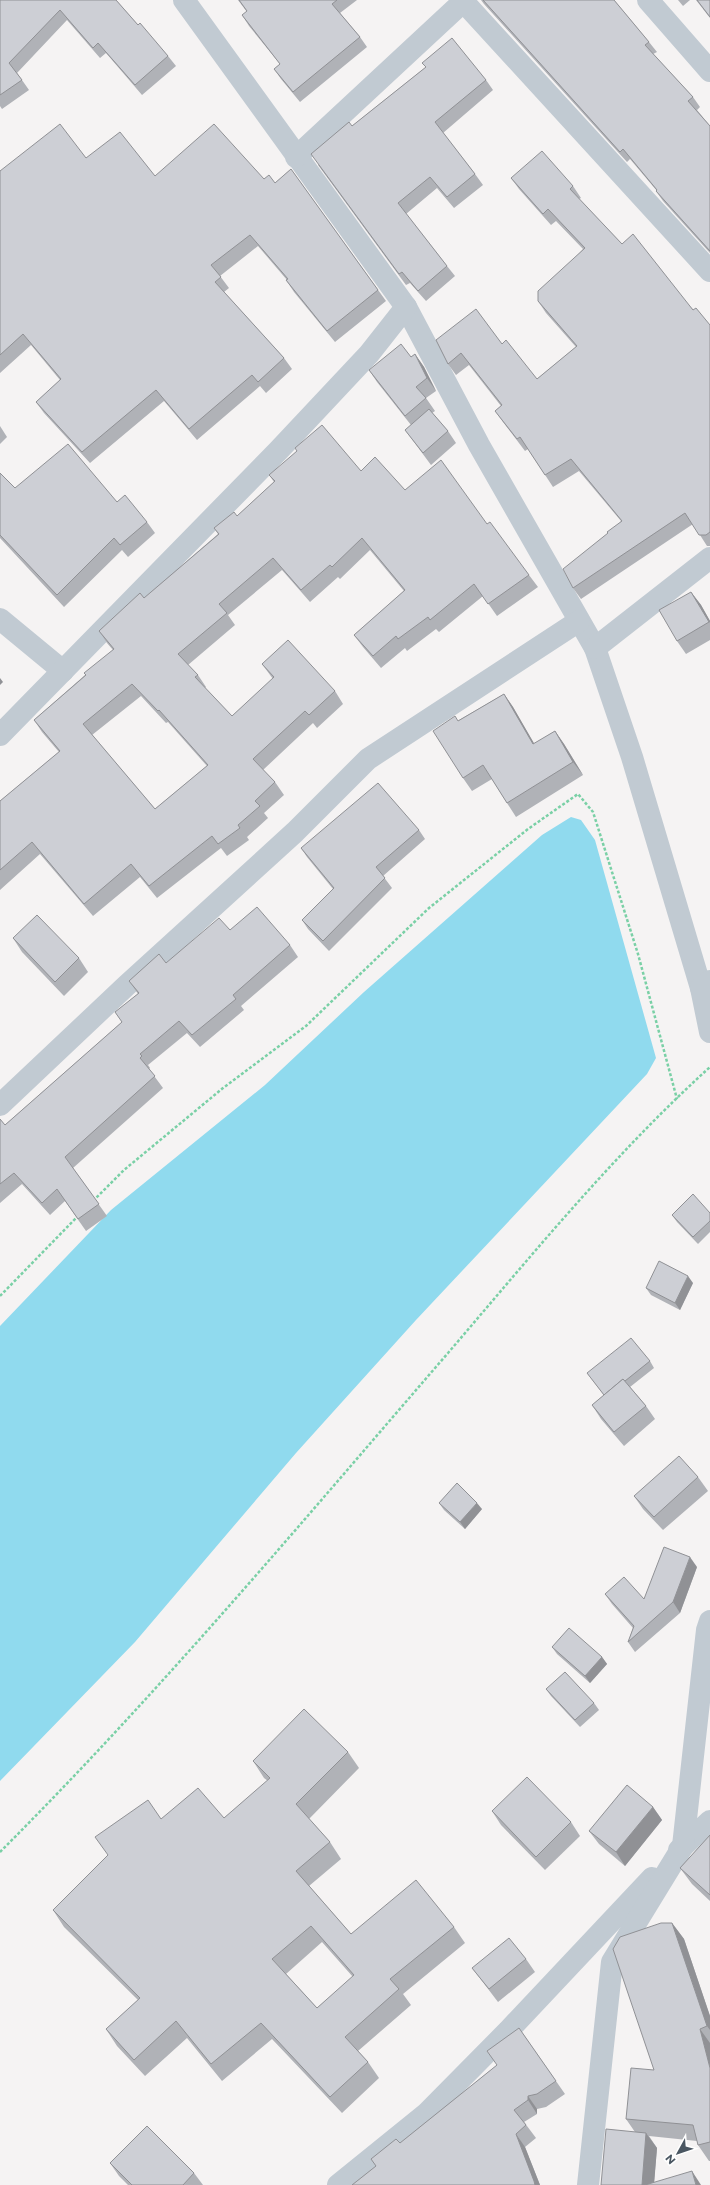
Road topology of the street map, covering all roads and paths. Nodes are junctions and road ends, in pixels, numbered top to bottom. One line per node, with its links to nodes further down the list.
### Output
1 (184, 0): 5 (street)
2 (648, 0): 4 (street)
3 (463, 1): 5 (street); 6 (street)
4 (710, 71)
5 (296, 157): 7 (street)
6 (710, 271)
7 (406, 307): 10 (street); 12 (street)
8 (710, 558): 11 (street)
9 (0, 619): 12 (street)
10 (579, 621): 11 (street); 18 (street)
11 (594, 648): 14 (street)
12 (63, 671): 13 (street)
13 (0, 735)
14 (705, 984): 15 (street)
15 (710, 1032)
16 (710, 1067): 17 (path)
17 (677, 1099): 19 (path); 25 (path)
18 (0, 1105)
19 (92, 1202)
20 (81, 1213): 21 (path)
21 (0, 1296)
22 (710, 1621): 24 (street)
23 (710, 1821): 24 (street)
24 (683, 1846): 26 (street); 27 (street)
25 (0, 1852)
26 (338, 2185)
27 (588, 2185)

